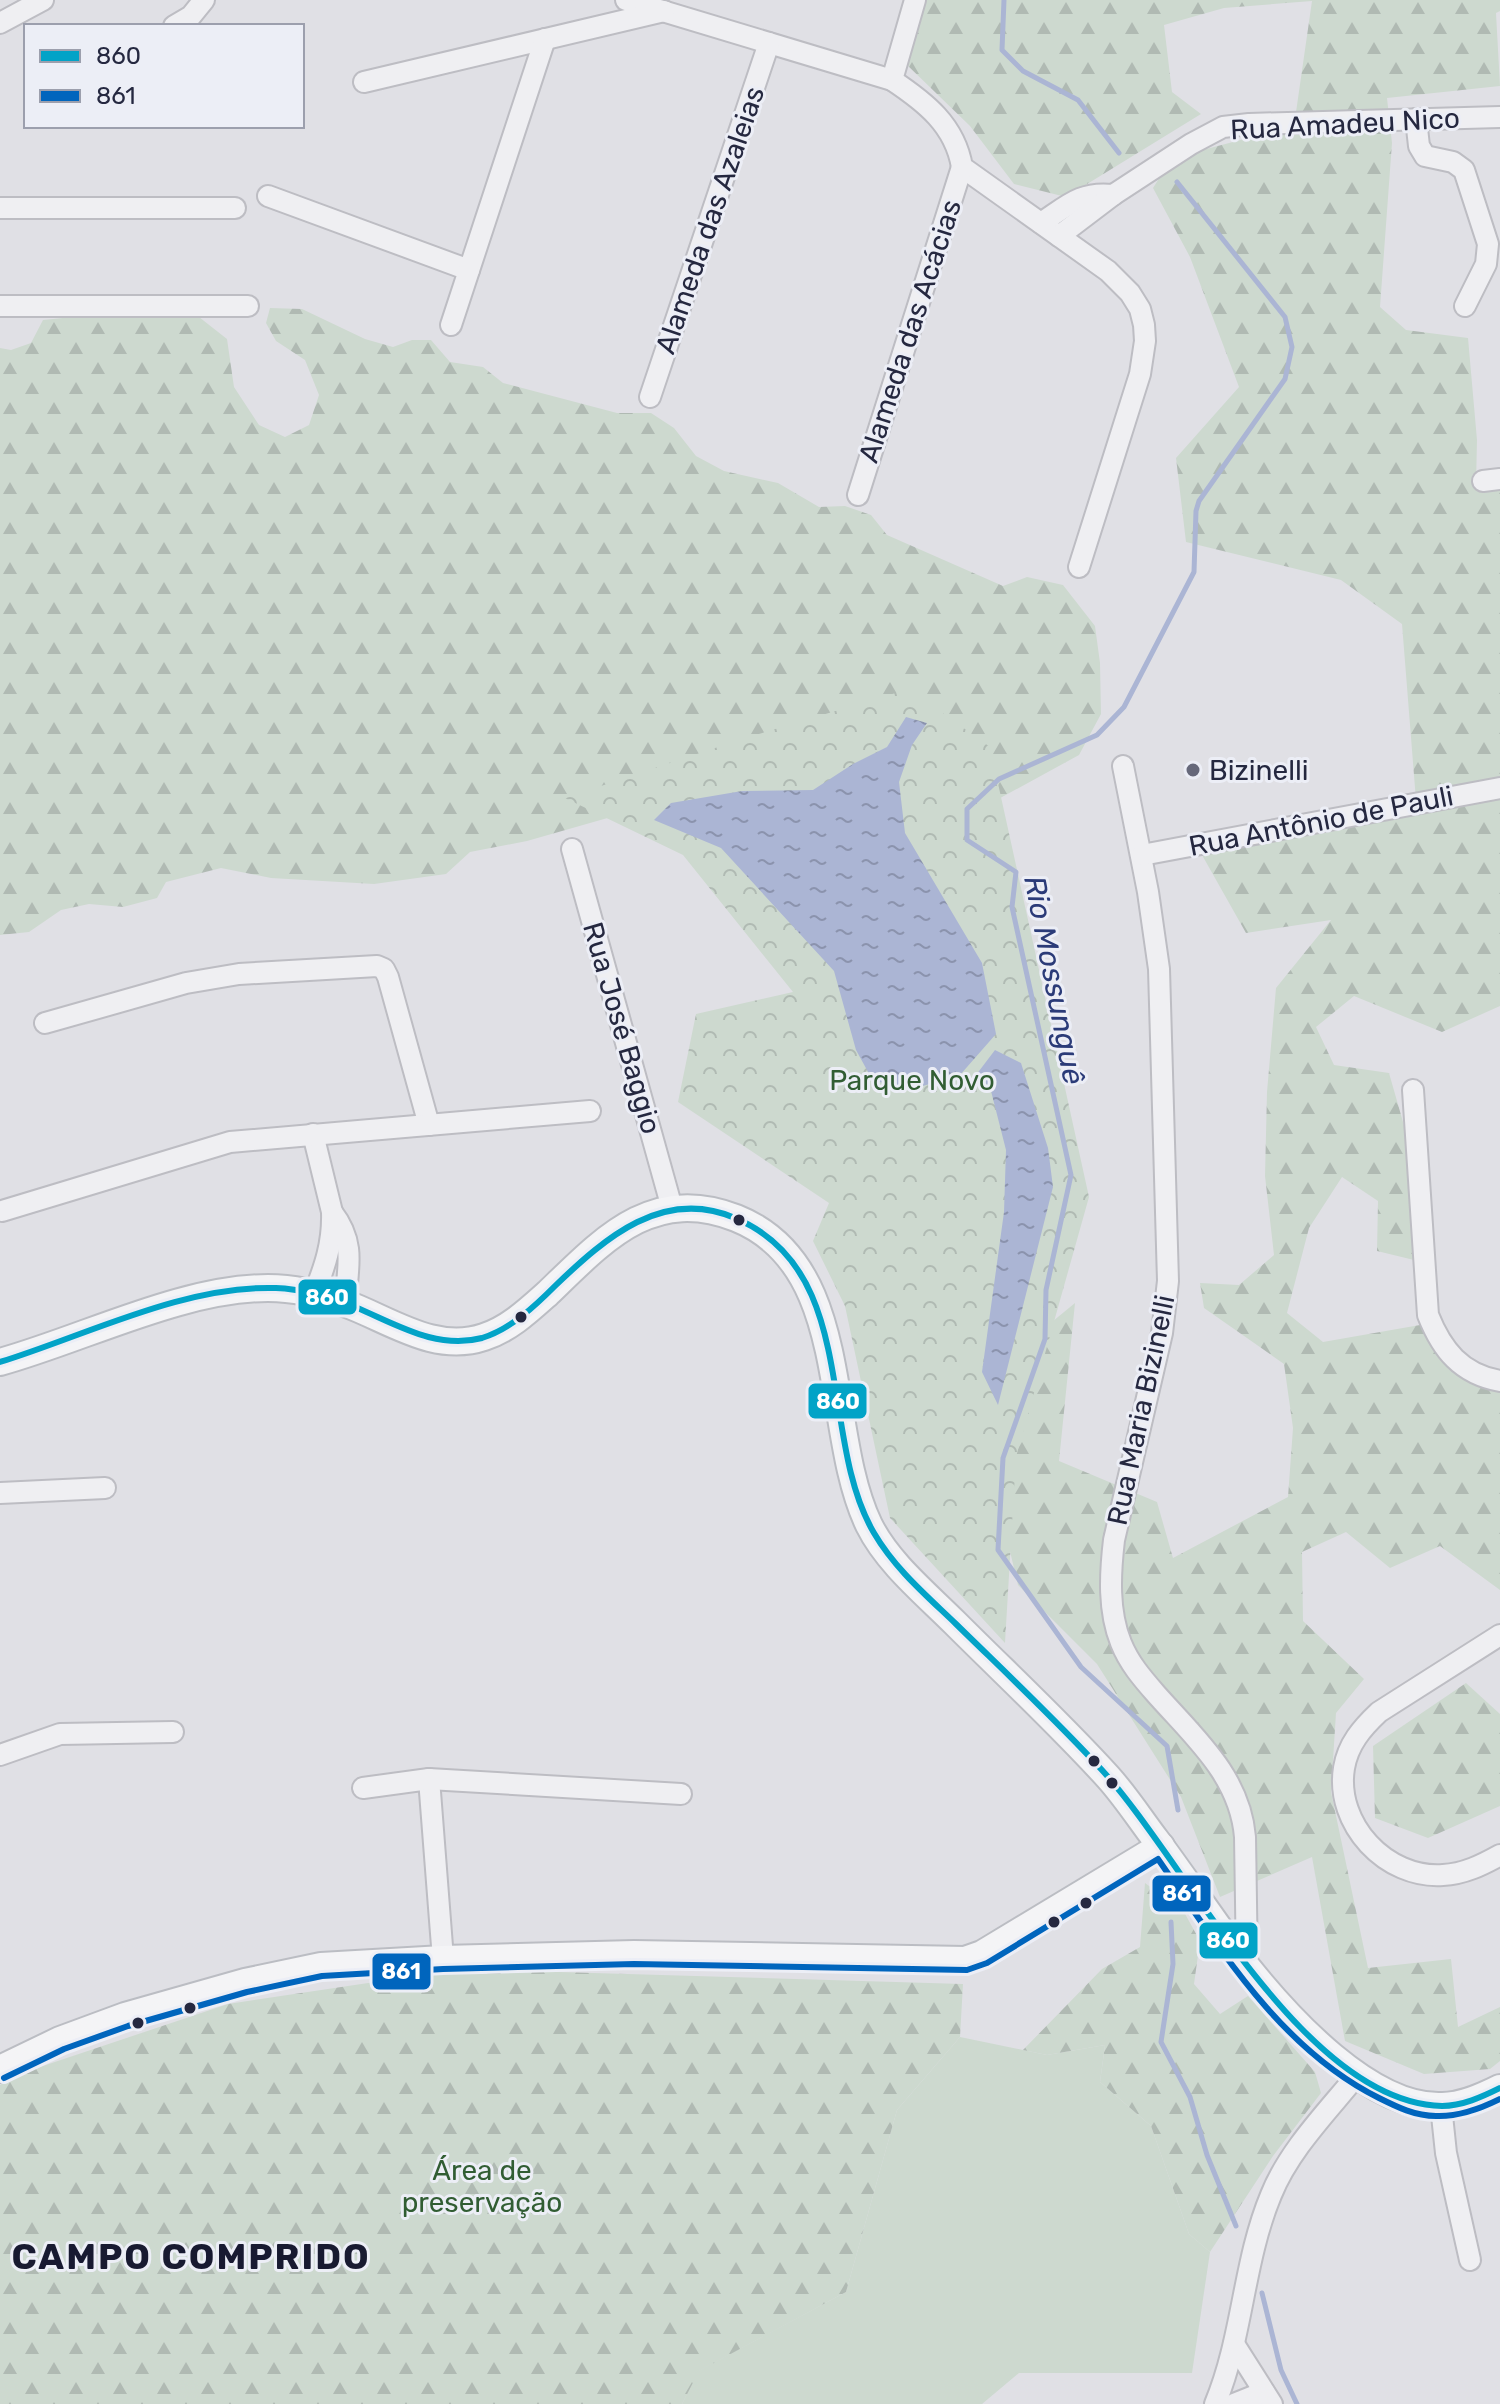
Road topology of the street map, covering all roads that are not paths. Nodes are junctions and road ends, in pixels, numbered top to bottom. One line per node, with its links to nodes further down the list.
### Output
1 (43, 0): 6 (street)
2 (204, 0): 7 (street)
3 (626, 0): 5 (street)
4 (915, 0): 10 (street)
5 (664, 11): 8 (street); 9 (street)
6 (0, 23)
7 (177, 24)
8 (545, 39): 11 (street); 21 (street)
9 (769, 43): 10 (street); 26 (street, Alameda das Azaleias)
10 (892, 80): 14 (street)
11 (364, 82)
12 (1500, 117): 13 (street, Rua Amadeu Nico)
13 (1416, 119): 15 (street, Rua Amadeu Nico); 24 (street)
14 (962, 167): 19 (street); 27 (street, Alameda das Acácias)
15 (1113, 195): 19 (street, Rua Amadeu Nico); 20 (street, Rua Amadeu Nico)
16 (268, 196): 21 (street)
17 (0, 208): 18 (street)
18 (235, 208)
19 (1041, 223): 20 (street)
20 (1059, 236): 28 (street)
21 (469, 270): 25 (street)
22 (0, 306): 23 (street)
23 (248, 306)
24 (1465, 306)
25 (451, 325)
26 (650, 397)
27 (858, 495)
28 (1079, 567)
29 (1123, 766): 32 (street, Rua Maria Bizinelli)
30 (1500, 788): 32 (street, Rua Antônio de Pauli)
31 (572, 849): 38 (street, Rua José Baggio)
32 (1142, 855): 56 (street, Rua Maria Bizinelli)
33 (45, 1023): 36 (street)
34 (1413, 1090): 44 (street)
35 (590, 1111): 36 (street)
36 (429, 1125): 37 (street)
37 (313, 1134): 39 (street); 40 (street)
38 (672, 1208): 42 (main road); 53 (main road)
39 (2, 1211)
40 (332, 1212): 41 (street); 42 (street)
41 (314, 1294): 42 (main road); 43 (main road)
42 (345, 1303)
43 (0, 1362)
44 (1500, 1381)
45 (105, 1488): 46 (street)
46 (0, 1493)
47 (1500, 1635): 54 (street)
48 (173, 1732): 49 (street)
49 (0, 1755)
50 (429, 1779): 51 (street); 52 (street); 55 (street)
51 (363, 1788)
52 (681, 1794)
53 (1161, 1846): 55 (main road); 56 (main road)
54 (1500, 1855)
55 (443, 1959): 57 (main road)
56 (1247, 1967): 58 (main road)
57 (0, 2069)
58 (1357, 2075): 60 (main road); 62 (street)
59 (1500, 2088): 60 (main road)
60 (1441, 2106): 61 (street)
61 (1470, 2260)
62 (1234, 2344): 63 (street); 64 (street)
63 (1268, 2398): 65 (street)
64 (1215, 2404)
65 (1234, 2404)

